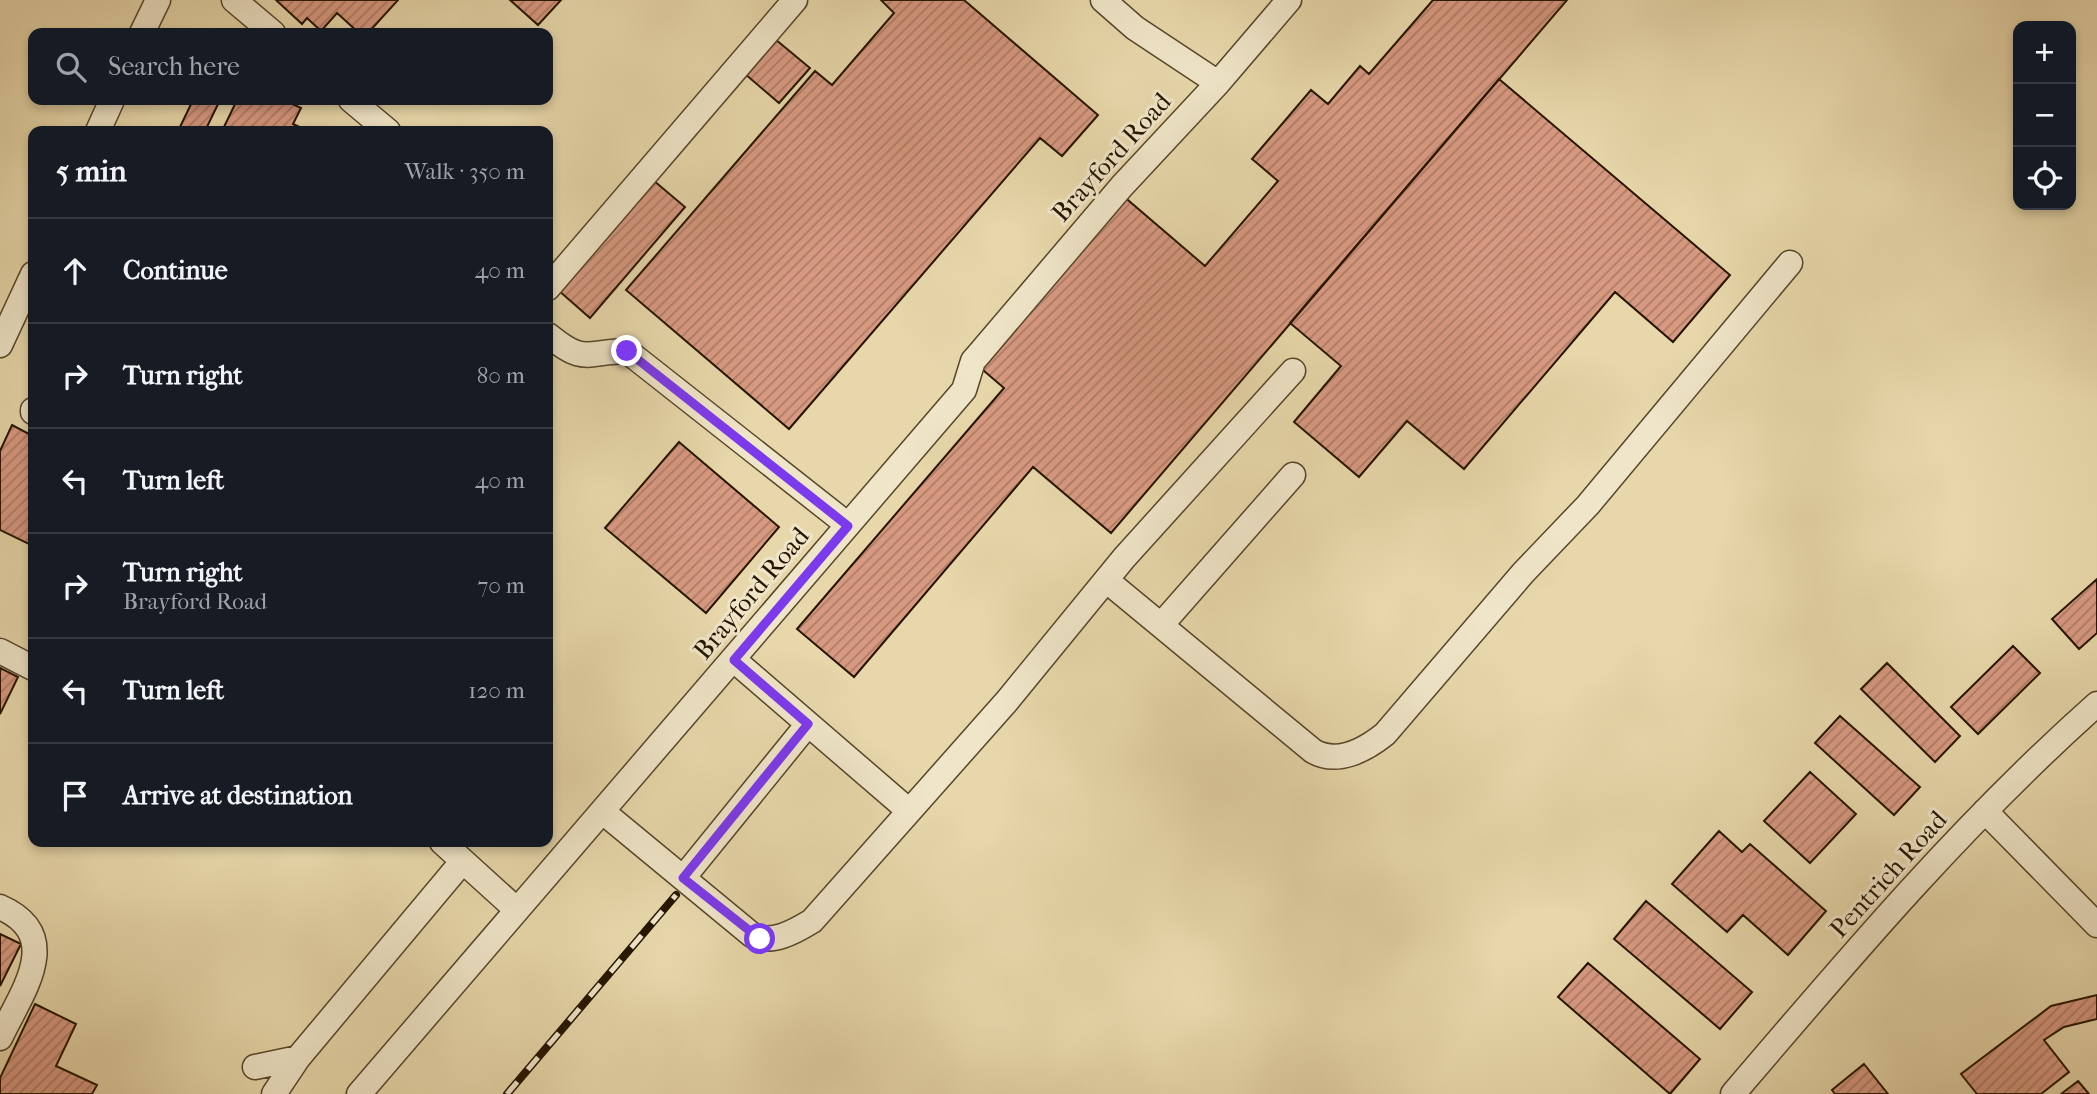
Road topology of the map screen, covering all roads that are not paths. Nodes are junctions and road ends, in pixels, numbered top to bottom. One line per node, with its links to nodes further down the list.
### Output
1 (158, 0): 6 (lane)
2 (234, 0): 7 (lane)
3 (795, 0): 14 (lane)
4 (1103, 0): 8 (lane)
5 (1289, 0): 8 (lane, Brayford Road)
6 (144, 28)
7 (267, 28)
8 (1218, 83): 20 (lane, Brayford Road)
9 (110, 105): 11 (lane)
10 (357, 105): 12 (lane)
11 (100, 126)
12 (382, 126)
13 (1790, 262): 22 (lane)
14 (553, 282)
15 (28, 286): 17 (lane)
16 (553, 338): 20 (lane)
17 (0, 345)
18 (1293, 371): 21 (lane)
19 (1293, 475): 22 (lane)
20 (848, 526): 24 (lane, Brayford Road)
21 (1106, 580): 22 (lane); 28 (lane)
22 (1161, 624)
23 (0, 651): 25 (lane)
24 (734, 660): 27 (lane); 30 (lane, Brayford Road)
25 (28, 665)
26 (2097, 704): 29 (lane, Pentrich Road)
27 (808, 724): 28 (lane); 33 (lane)
28 (908, 810): 33 (lane)
29 (1985, 811): 36 (lane); 42 (lane, Pentrich Road)
30 (603, 812): 33 (lane); 35 (lane, Brayford Road)
31 (447, 847): 32 (lane)
32 (462, 862): 35 (lane); 38 (lane)
33 (683, 878)
34 (0, 906): 37 (lane)
35 (517, 910): 41 (lane, Brayford Road)
36 (2097, 925)
37 (0, 1038)
38 (298, 1058): 39 (lane); 40 (lane)
39 (255, 1067)
40 (274, 1094)
41 (359, 1094)
42 (1733, 1094)

